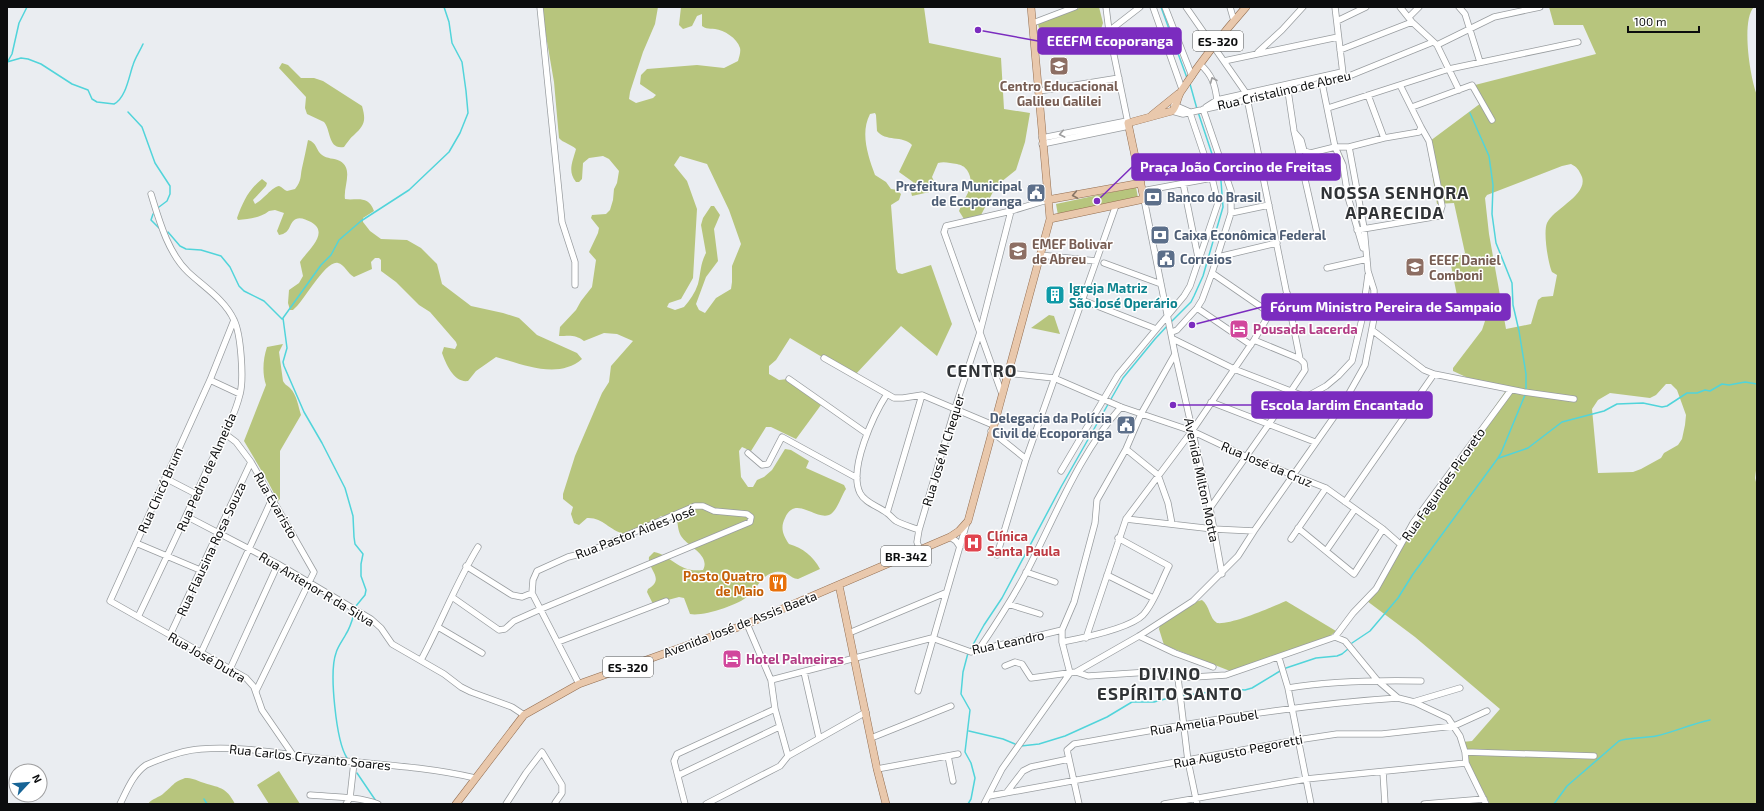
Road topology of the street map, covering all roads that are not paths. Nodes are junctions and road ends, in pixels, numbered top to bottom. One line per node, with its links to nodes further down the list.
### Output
1 (540, 7): 94 (street)
2 (1031, 7): 21 (main road)
3 (1074, 7): 21 (street)
4 (1106, 7): 23 (street)
5 (1140, 7): 23 (street)
6 (1153, 7): 41 (street)
7 (1165, 7): 36 (street)
8 (1186, 7): 28 (street)
9 (1230, 7): 19 (street)
10 (1246, 7): 19 (main road, ES-320)
11 (1303, 7): 30 (street)
12 (1335, 7): 20 (street)
13 (1366, 7): 20 (street)
14 (1400, 7): 18 (street)
15 (1419, 7): 18 (street)
16 (1459, 7): 22 (street)
17 (1540, 7): 22 (street, Rua Cristalino de Abreu)
18 (1411, 20): 26 (street); 29 (street)
19 (1234, 21): 28 (main road, ES-320)
20 (1337, 21): 24 (street)
21 (1033, 23): 27 (main road)
22 (1470, 29): 26 (street, Rua Cristalino de Abreu); 32 (street)
23 (1109, 31): 27 (street); 37 (street)
24 (1338, 37): 29 (street); 30 (street)
25 (1578, 42): 32 (street)
26 (1435, 43): 34 (street); 38 (street, Rua Cristalino de Abreu)
27 (1035, 45): 43 (main road)
28 (1214, 46): 31 (street); 33 (main road, ES-320)
29 (1340, 50): 35 (street)
30 (1258, 52): 31 (street)
31 (1224, 60): 45 (street)
32 (1480, 62): 34 (street)
33 (1200, 64): 36 (main road, ES-320); 48 (street, one-way to 33)
34 (1448, 69): 40 (street); 42 (street)
35 (1342, 72): 38 (street); 45 (street, Rua Cristalino de Abreu)
36 (1192, 76): 41 (main road, ES-320)
37 (1119, 78): 43 (street); 55 (street)
38 (1344, 78): 39 (street, Rua Cristalino de Abreu)
39 (1322, 83): 44 (street, Rua Cristalino de Abreu); 51 (street)
40 (1400, 85): 46 (street); 50 (street)
41 (1182, 89): 49 (main road, ES-320)
42 (1459, 90): 50 (street); 54 (street)
43 (1039, 91): 59 (main road)
44 (1288, 91): 47 (street, Rua Cristalino de Abreu); 57 (street)
45 (1246, 93): 47 (street); 48 (street, Rua Cristalino de Abreu)
46 (1368, 95): 51 (street); 58 (street)
47 (1248, 99): 52 (street, Rua Cristalino de Abreu); 64 (street)
48 (1217, 100): 52 (street, Rua Cristalino de Abreu)
49 (1170, 106): 53 (street); 55 (main road)
50 (1412, 107): 56 (street)
51 (1328, 108): 60 (street)
52 (1203, 110): 53 (street); 65 (street)
53 (1190, 113): 66 (street)
54 (1492, 120)
55 (1128, 123): 59 (street); 67 (main road)
56 (1421, 128): 58 (street); 80 (street)
57 (1294, 131): 60 (street); 82 (street)
58 (1384, 138): 61 (street)
59 (1042, 141): 74 (main road)
60 (1335, 147): 61 (street); 63 (street)
61 (1349, 147): 62 (street)
62 (1353, 164): 63 (street); 71 (street)
63 (1342, 165): 72 (street)
64 (1261, 167): 65 (street); 76 (street)
65 (1225, 173): 78 (street)
66 (1212, 178): 68 (street); 86 (street)
67 (1141, 183): 69 (main road); 74 (main road, one-way to 74)
68 (1183, 183): 69 (street); 86 (street)
69 (1142, 191): 73 (main road)
70 (152, 194): 100 (street)
71 (1357, 194): 72 (street); 80 (street)
72 (1348, 196): 81 (street)
73 (1144, 199): 75 (main road); 93 (street, Avenida Milton Motta)
74 (1047, 200): 77 (street); 79 (main road)
75 (1116, 205): 79 (main road); 88 (street)
76 (1269, 205): 78 (street); 83 (street)
77 (1010, 211): 103 (street, Rua José M Chequer); 103 (street)
78 (1231, 213): 85 (street)
79 (1050, 219): 84 (main road)
80 (1364, 228): 81 (street); 87 (street)
81 (1357, 230): 87 (street)
82 (1318, 237)
83 (1277, 243): 85 (street); 95 (street)
84 (1040, 255): 88 (street); 111 (main road)
85 (1218, 257): 92 (street)
86 (1198, 258): 99 (street)
87 (1367, 259): 90 (street); 91 (street)
88 (1096, 261): 96 (street)
89 (1104, 263): 93 (street)
90 (1327, 268)
91 (1368, 271): 102 (street); 117 (street)
92 (1212, 273): 97 (street); 98 (street)
93 (1161, 284): 99 (street, Avenida Milton Motta)
94 (575, 285)
95 (1287, 293): 98 (street); 109 (street)
96 (1082, 300): 101 (street); 113 (street)
97 (1197, 308): 104 (street); 106 (street)
98 (1270, 313): 106 (street)
99 (1167, 315): 101 (street); 104 (street, Avenida Milton Motta)
100 (234, 320): 115 (street, Rua Chicó Brum); 118 (street, Rua Pedro de Almeida)
101 (1156, 329): 123 (street)
102 (1372, 330): 112 (street); 133 (street)
103 (980, 332): 120 (street); 126 (street, Rua José M Chequer)
104 (1172, 332): 105 (street, Avenida Milton Motta)
105 (1173, 339): 107 (street, Avenida Milton Motta); 110 (street)
106 (1252, 342): 109 (street); 110 (street)
107 (1175, 354): 127 (street); 130 (street, Avenida Milton Motta)
108 (824, 358): 119 (street)
109 (1300, 359): 117 (street)
110 (1234, 369): 117 (street); 124 (street)
111 (1007, 373): 113 (street, Rua José da Cruz); 120 (main road)
112 (1434, 374): 116 (street); 147 (street)
113 (1054, 378): 123 (street, Rua José da Cruz); 137 (street)
114 (789, 379): 131 (street)
115 (210, 380): 118 (street); 142 (street, Rua Chicó Brum)
116 (1511, 390): 122 (street); 165 (street, Rua Fagundes Picoreto)
117 (1290, 392): 128 (street)
118 (240, 394): 132 (street, Rua Pedro de Almeida)
119 (887, 394): 121 (street); 131 (street)
120 (1002, 394): 129 (main road)
121 (922, 395): 126 (street); 150 (street)
122 (1574, 398)
123 (1104, 399): 125 (street, Rua José da Cruz); 139 (street)
124 (1211, 402): 128 (street); 130 (street)
125 (1121, 407): 127 (street, Rua José da Cruz); 176 (street)
126 (955, 408): 129 (street); 158 (street, Rua José M Chequer)
127 (1141, 414): 130 (street, Rua José da Cruz); 134 (street)
128 (1269, 424): 133 (street); 136 (street)
129 (992, 428): 137 (street); 153 (main road)
130 (1192, 431): 136 (street, Rua José da Cruz); 140 (street); 148 (street, Avenida Milton Motta)
131 (866, 433): 143 (street)
132 (224, 434): 138 (street, Rua Evaristo); 145 (street, Rua Pedro de Almeida)
133 (1315, 442): 141 (street)
134 (1126, 449): 140 (street); 194 (street)
135 (748, 453): 143 (street)
136 (1246, 457): 141 (street, Rua José da Cruz); 148 (street)
137 (1026, 459): 171 (street)
138 (251, 462): 146 (street, Rua Evaristo); 160 (street, Rua Flausina Rosa Souza)
139 (1061, 471)
140 (1158, 475): 152 (street); 154 (street)
141 (1292, 475): 144 (street, Rua José da Cruz); 159 (street)
142 (165, 478): 145 (street); 164 (street, Rua Chicó Brum)
143 (857, 478): 150 (street)
144 (1326, 488): 147 (street, Rua José da Cruz); 155 (street)
145 (196, 494): 151 (street, Rua Pedro de Almeida)
146 (272, 499): 168 (street); 179 (street, Rua Evaristo)
147 (1345, 502): 149 (street, Rua José da Cruz)
148 (1210, 508): 156 (street, Avenida Milton Motta)
149 (1355, 509): 157 (street, Rua José da Cruz); 170 (street)
150 (887, 513): 158 (street)
151 (186, 516): 160 (street, Rua Antenor R da Silva); 172 (street, Rua Pedro de Almeida)
152 (1126, 519): 154 (street); 162 (street)
153 (968, 521): 161 (main road, Avenida José de Assis Baeta / BR-342); 167 (street)
154 (1172, 524): 156 (street)
155 (1298, 528): 163 (street); 170 (street)
156 (1213, 529): 159 (street); 178 (street, Avenida Milton Motta)
157 (1384, 529): 165 (street, Rua José da Cruz); 170 (street)
158 (919, 530): 169 (street, Rua José M Chequer)
159 (1254, 530): 178 (street)
160 (218, 532): 168 (street, Rua Antenor R da Silva); 175 (street, Rua Flausina Rosa Souza)
161 (950, 537): 167 (street); 169 (main road, Avenida José de Assis Baeta / BR-342)
162 (1118, 538): 177 (street); 185 (street)
163 (1291, 539)
164 (136, 543): 172 (street); 186 (street, Rua Chicó Brum)
165 (1400, 544): 198 (street, Rua Fagundes Picoreto)
166 (478, 547): 174 (street)
167 (960, 547): 183 (street)
168 (249, 548): 173 (street, Rua Antenor R da Silva); 204 (street)
169 (920, 550): 181 (main road, Avenida José de Assis Baeta / BR-342)
170 (1326, 551)
171 (997, 555)
172 (168, 556): 175 (street); 191 (street, Rua Pedro de Almeida)
173 (278, 564): 179 (street, Rua Antenor R da Silva); 211 (street)
174 (466, 566): 182 (street); 184 (street)
175 (200, 570): 196 (street, Rua Flausina Rosa Souza)
176 (1026, 572): 180 (street); 188 (street)
177 (1107, 574): 185 (street); 200 (street)
178 (1222, 574): 197 (street)
179 (310, 582): 208 (street, Rua Antenor R da Silva); 221 (street)
180 (1055, 582)
181 (840, 585): 192 (main road, Avenida José de Assis Baeta / ES-320); 195 (main road)
182 (532, 593): 189 (street); 189 (street, Rua Pastor Aides José)
183 (945, 593): 195 (street); 199 (street)
184 (452, 597): 189 (street); 193 (street)
185 (1153, 598): 200 (street)
186 (110, 600): 191 (street, Rua José Dutra)
187 (666, 601): 201 (street)
188 (1008, 604): 190 (street); 203 (street)
189 (541, 609): 201 (street)
190 (1040, 614)
191 (138, 617): 196 (street, Rua José Dutra)
192 (747, 624): 215 (street); 218 (main road, Avenida José de Assis Baeta / ES-320)
193 (438, 627): 205 (street); 208 (street)
194 (1062, 630): 202 (street); 203 (street, Rua Leandro)
195 (850, 633): 206 (main road)
196 (170, 635): 204 (street, Rua José Dutra)
197 (1138, 636): 210 (street); 213 (street)
198 (1335, 637): 207 (street); 216 (street)
199 (932, 638): 203 (street, Rua Leandro); 206 (street); 222 (street)
200 (1086, 638): 202 (street)
201 (558, 642): 218 (street)
202 (1062, 642): 213 (street)
203 (979, 649)
204 (201, 652): 211 (street, Rua José Dutra)
205 (482, 653)
206 (855, 658): 212 (street); 229 (main road)
207 (1279, 658): 214 (street); 219 (street)
208 (421, 660): 230 (street, Rua Antenor R da Silva)
209 (1005, 666): 213 (street)
210 (1213, 667)
211 (230, 669): 221 (street, Rua José Dutra)
212 (804, 672): 215 (street); 234 (street)
213 (1073, 673): 214 (street); 256 (street)
214 (1178, 678): 231 (street)
215 (771, 680): 227 (street)
216 (1376, 680): 217 (street); 219 (street); 223 (street)
217 (1421, 681)
218 (579, 684): 230 (main road, Avenida José de Assis Baeta / ES-320)
219 (1288, 688): 226 (street)
220 (1460, 688): 224 (street)
221 (256, 691): 239 (street, Rua José Dutra)
222 (918, 691)
223 (1398, 698): 224 (street); 226 (street, Rua Amelia Poubel)
224 (1413, 702): 232 (street)
225 (951, 706): 235 (street)
226 (1292, 708): 231 (street, Rua Amelia Poubel); 236 (street)
227 (775, 709): 233 (street); 249 (street)
228 (1487, 711): 232 (street, Rua Augusto Pegoretti)
229 (866, 712): 234 (street); 235 (main road)
230 (524, 715): 250 (main road, Avenida José de Assis Baeta / ES-320)
231 (1184, 724): 243 (street, Rua Amelia Poubel); 244 (street)
232 (1454, 726): 236 (street, Rua Augusto Pegoretti); 237 (street)
233 (779, 727): 240 (street); 249 (street)
234 (819, 738): 240 (street)
235 (871, 738): 247 (main road)
236 (1297, 740): 244 (street, Rua Augusto Pegoretti); 251 (street)
237 (1465, 752): 242 (street); 246 (street)
238 (958, 754): 241 (street)
239 (293, 755): 245 (street, Rua Carlos Cryzanto Soares); 261 (street, Rua Carlos Cryzanto Soares)
240 (788, 756): 268 (street)
241 (948, 756): 247 (street); 252 (street)
242 (1594, 756)
243 (1069, 760): 253 (street, Rua Amelia Poubel); 254 (street)
244 (1188, 761): 253 (street, Rua Augusto Pegoretti); 258 (street)
245 (354, 762): 250 (street, Rua Carlos Cryzanto Soares); 257 (street)
246 (1466, 763): 248 (street); 259 (street)
247 (877, 769): 269 (main road)
248 (1383, 772): 251 (street); 273 (street)
249 (678, 775): 267 (street)
250 (475, 778): 264 (main road, Avenida José de Assis Baeta / ES-320)
251 (1306, 779): 258 (street); 272 (street)
252 (953, 781)
253 (1074, 781): 254 (street, Rua Augusto Pegoretti); 270 (street, Rua Amelia Poubel)
254 (1007, 792): 256 (street, Rua Augusto Pegoretti)
255 (310, 795): 257 (street)
256 (988, 796): 260 (street)
257 (350, 798): 262 (street); 263 (street)
258 (1196, 801): 271 (street)
259 (1485, 801): 274 (street)
260 (985, 803)
261 (120, 804)
262 (346, 804)
263 (378, 804)
264 (456, 804)
265 (506, 804): 266 (street)
266 (554, 804)
267 (685, 804)
268 (706, 804)
269 (886, 804)
270 (1079, 804)
271 (1164, 804)
272 (1311, 804)
273 (1385, 804)
274 (1424, 804)

